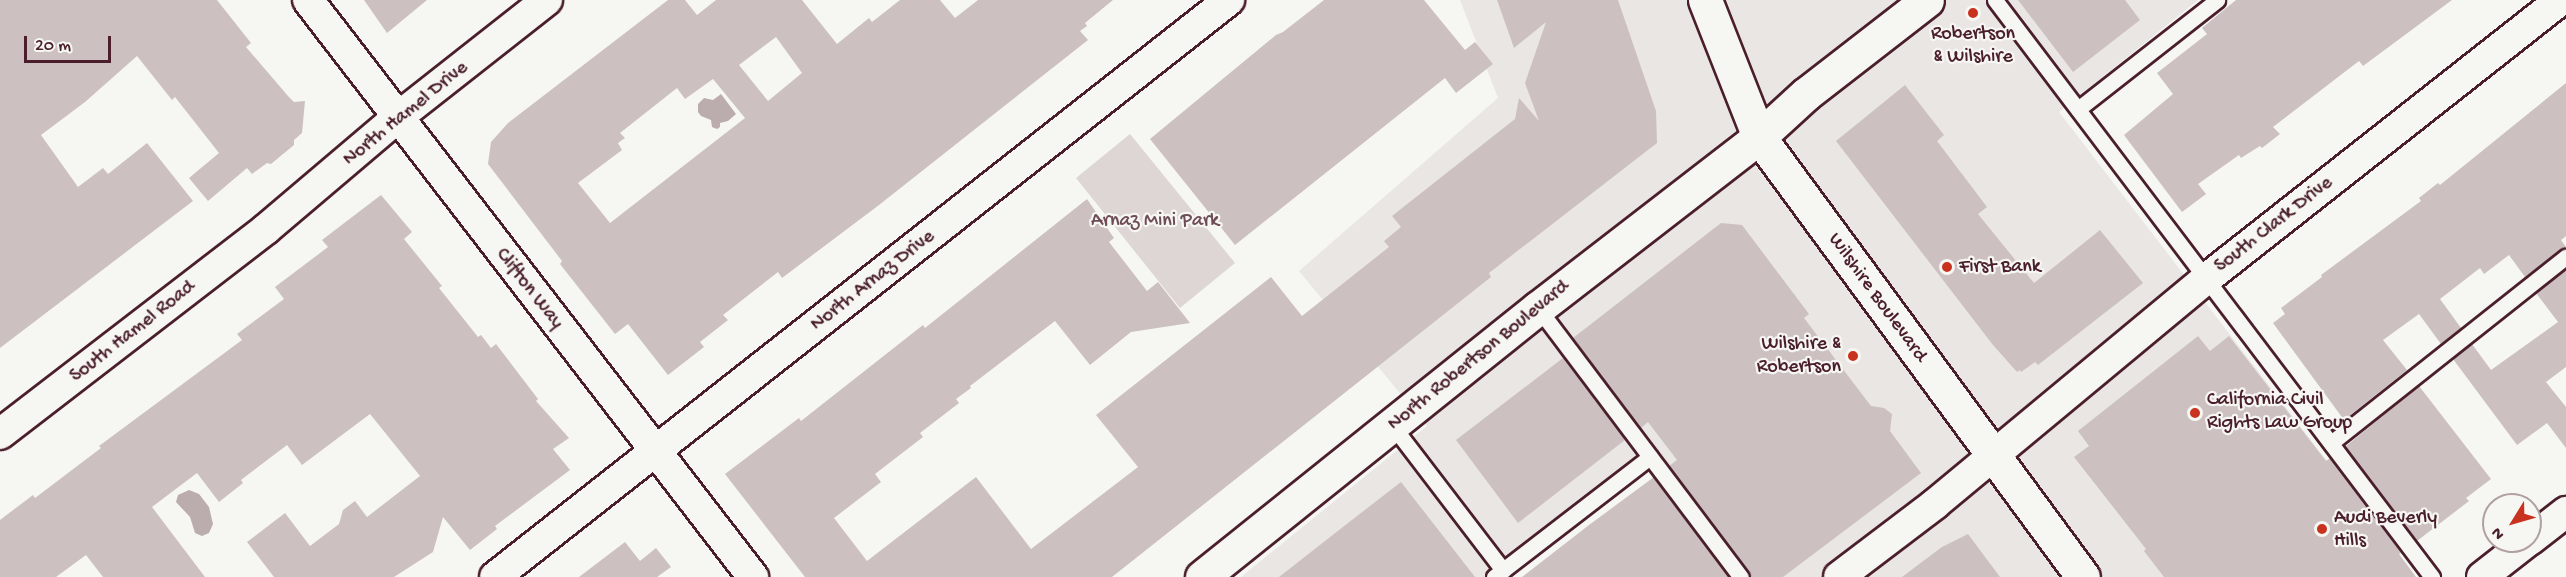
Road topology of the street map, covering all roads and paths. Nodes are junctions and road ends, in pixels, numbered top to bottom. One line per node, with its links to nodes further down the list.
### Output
1 (308, 0): 10 (street, Clifton Way)
2 (547, 0): 10 (street, North Hamel Drive)
3 (1229, 0): 19 (street, North Arnaz Drive)
4 (1705, 0): 11 (main road, Wilshire Boulevard)
5 (1927, 0): 11 (main road, North Robertson Boulevard)
6 (1995, 0): 9 (lane)
7 (2217, 0): 9 (lane)
8 (2560, 0): 14 (street, South Clark Drive)
9 (2078, 109): 14 (lane)
10 (397, 118): 12 (street, North Hamel Drive); 19 (street, Clifton Way)
11 (1759, 137): 15 (main road, North Robertson Boulevard); 20 (main road, Wilshire Boulevard)
12 (266, 229): 17 (street, South Hamel Road)
13 (2566, 257): 18 (lane)
14 (2206, 279): 18 (lane); 20 (street, South Clark Drive)
15 (1538, 308): 16 (main road, North Robertson Boulevard); 21 (lane)
16 (1392, 425): 26 (lane); 28 (main road, North Robertson Boulevard)
17 (0, 434)
18 (2331, 443): 32 (lane)
19 (656, 453): 25 (street, North Arnaz Drive); 27 (street, Clifton Way)
20 (1992, 454): 30 (street, South Clark Drive); 31 (main road, Wilshire Boulevard)
21 (1650, 457): 26 (lane); 29 (lane)
22 (2566, 512): 23 (street)
23 (2542, 530)
24 (2512, 553): 33 (street)
25 (505, 569)
26 (1499, 573)
27 (753, 577)
28 (1202, 577)
29 (1741, 577)
30 (1839, 577)
31 (2083, 577)
32 (2432, 577)
33 (2482, 577)

